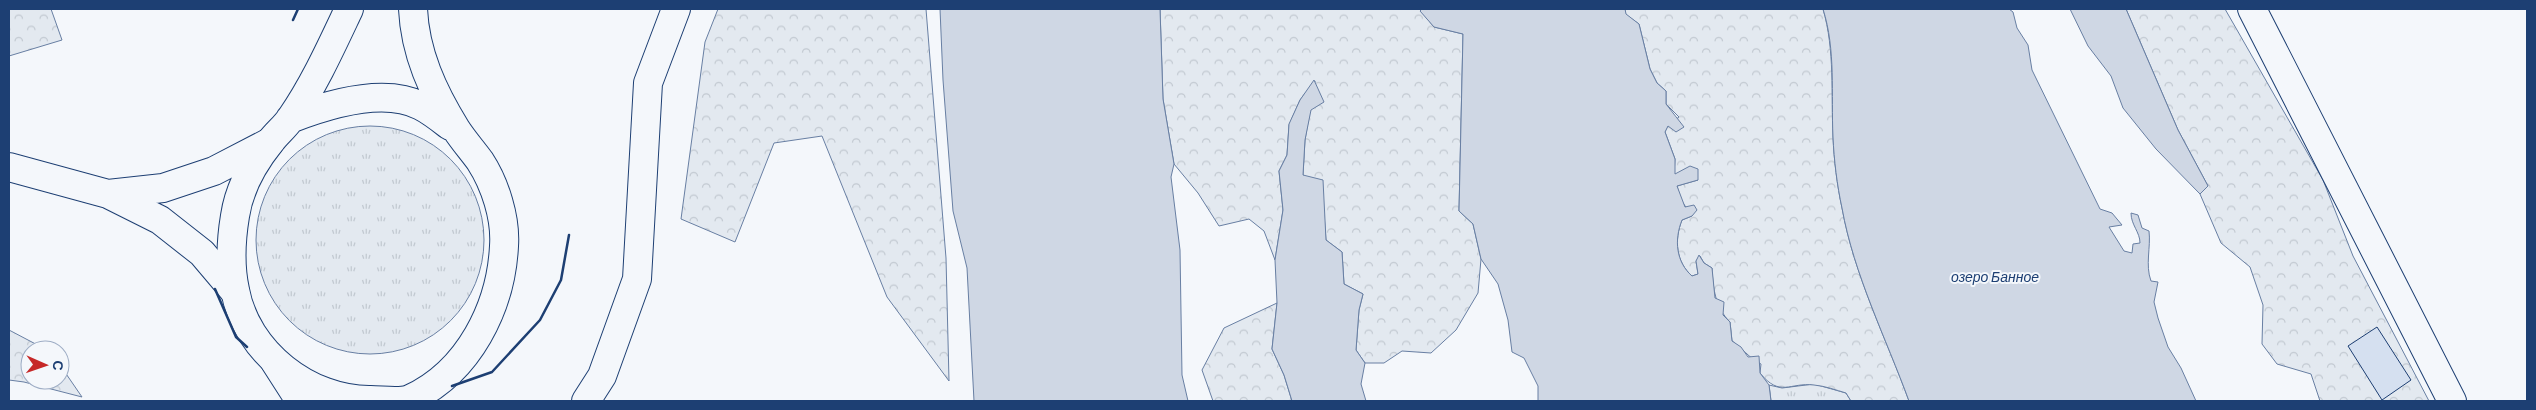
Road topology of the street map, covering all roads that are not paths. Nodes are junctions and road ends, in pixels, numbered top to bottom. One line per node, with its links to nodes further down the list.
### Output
1 (349, 9): 5 (street)
2 (413, 9): 6 (street)
3 (676, 9): 14 (street)
4 (2252, 9): 15 (street)
5 (290, 119): 6 (street); 7 (street)
6 (457, 131): 13 (street)
7 (270, 142): 9 (street); 10 (street)
8 (9, 167): 9 (street)
9 (108, 194): 10 (street)
10 (235, 292): 11 (street)
11 (275, 362): 12 (street); 13 (street)
12 (300, 401)
13 (407, 401)
14 (586, 401)
15 (2452, 401)

